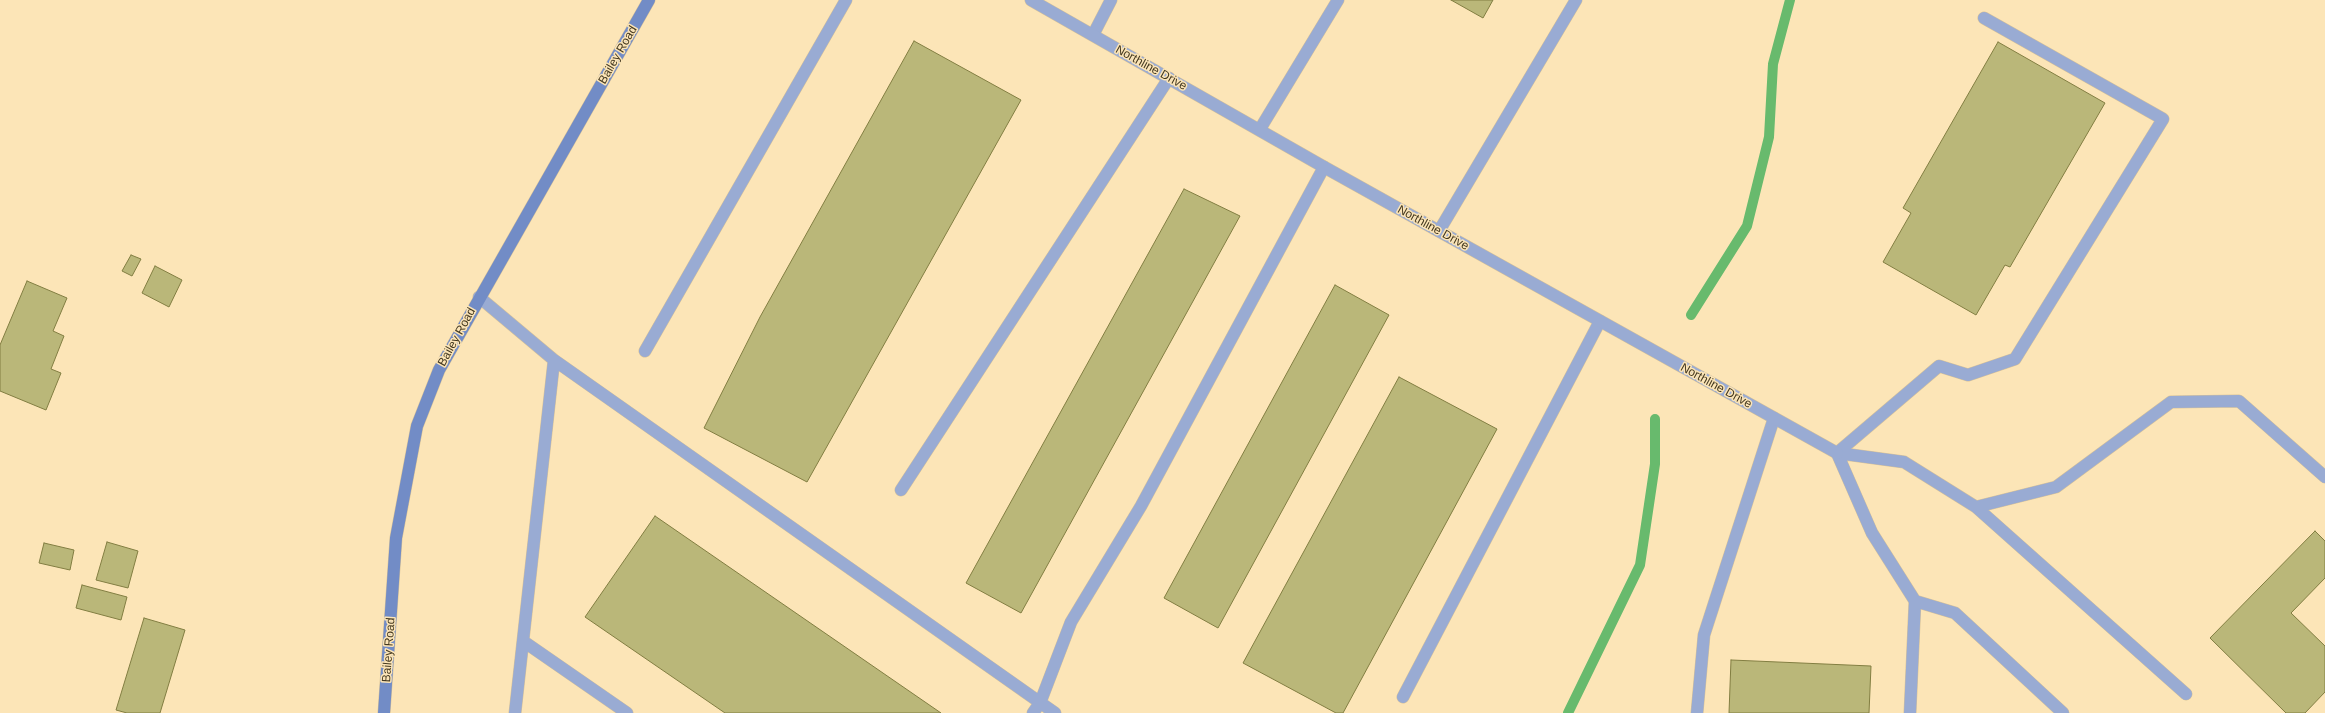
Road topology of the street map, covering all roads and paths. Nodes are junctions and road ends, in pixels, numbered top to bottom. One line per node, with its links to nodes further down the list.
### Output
1 (649, 0): 13 (street, Bailey Road)
2 (846, 0): 15 (street)
3 (1031, 0): 8 (street, Northline Drive)
4 (1111, 0): 8 (street)
5 (1338, 0): 10 (street)
6 (1576, 0): 12 (street)
7 (1984, 18): 18 (street)
8 (1093, 35): 9 (street, Northline Drive)
9 (1168, 78): 10 (street, Northline Drive); 20 (street)
10 (1260, 129): 11 (street, Northline Drive)
11 (1324, 167): 12 (street, Northline Drive); 26 (street)
12 (1439, 231): 14 (street, Northline Drive)
13 (479, 297): 16 (street); 27 (street, Bailey Road)
14 (1600, 321): 17 (street, Northline Drive); 25 (street)
15 (645, 351)
16 (554, 360): 23 (street); 26 (street)
17 (1774, 418): 18 (street, Northline Drive); 32 (street)
18 (1837, 453): 21 (street); 22 (street)
19 (2325, 478): 21 (street)
20 (902, 490)
21 (1976, 507): 24 (street)
22 (1915, 601): 33 (street); 34 (street)
23 (523, 640): 28 (street); 29 (street)
24 (2186, 694)
25 (1403, 697)
26 (1040, 702): 30 (street); 31 (street)
27 (384, 713)
28 (515, 713)
29 (627, 713)
30 (1033, 713)
31 (1055, 713)
32 (1697, 713)
33 (1910, 713)
34 (2063, 713)

